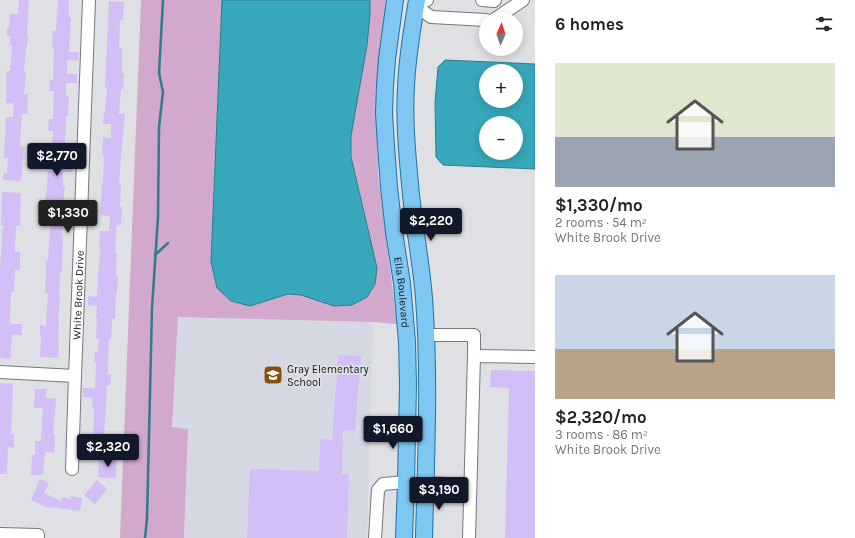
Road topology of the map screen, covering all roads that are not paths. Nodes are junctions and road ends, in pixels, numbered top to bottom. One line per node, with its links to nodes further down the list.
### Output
1 (89, 0): 14 (street, White Brook Drive)
2 (482, 0): 3 (street)
3 (495, 0)
4 (523, 0): 7 (street)
5 (395, 1): 6 (main road); 10 (main road, Ella Boulevard)
6 (420, 2): 8 (street); 9 (main road, Ella Boulevard)
7 (505, 12)
8 (479, 20)
9 (426, 335): 10 (main road); 11 (street); 17 (main road, Ella Boulevard)
10 (407, 338): 16 (main road, Ella Boulevard)
11 (474, 356): 12 (street); 18 (street)
12 (535, 357)
13 (0, 372): 14 (street)
14 (75, 376): 15 (street, White Brook Drive)
15 (72, 469)
16 (406, 482): 17 (main road); 21 (street); 22 (main road, Ella Boulevard)
17 (425, 483): 18 (street); 23 (main road, Ella Boulevard)
18 (470, 485): 24 (street)
19 (0, 534): 20 (street)
20 (38, 538)
21 (375, 538)
22 (404, 538)
23 (424, 538)
24 (469, 538)

